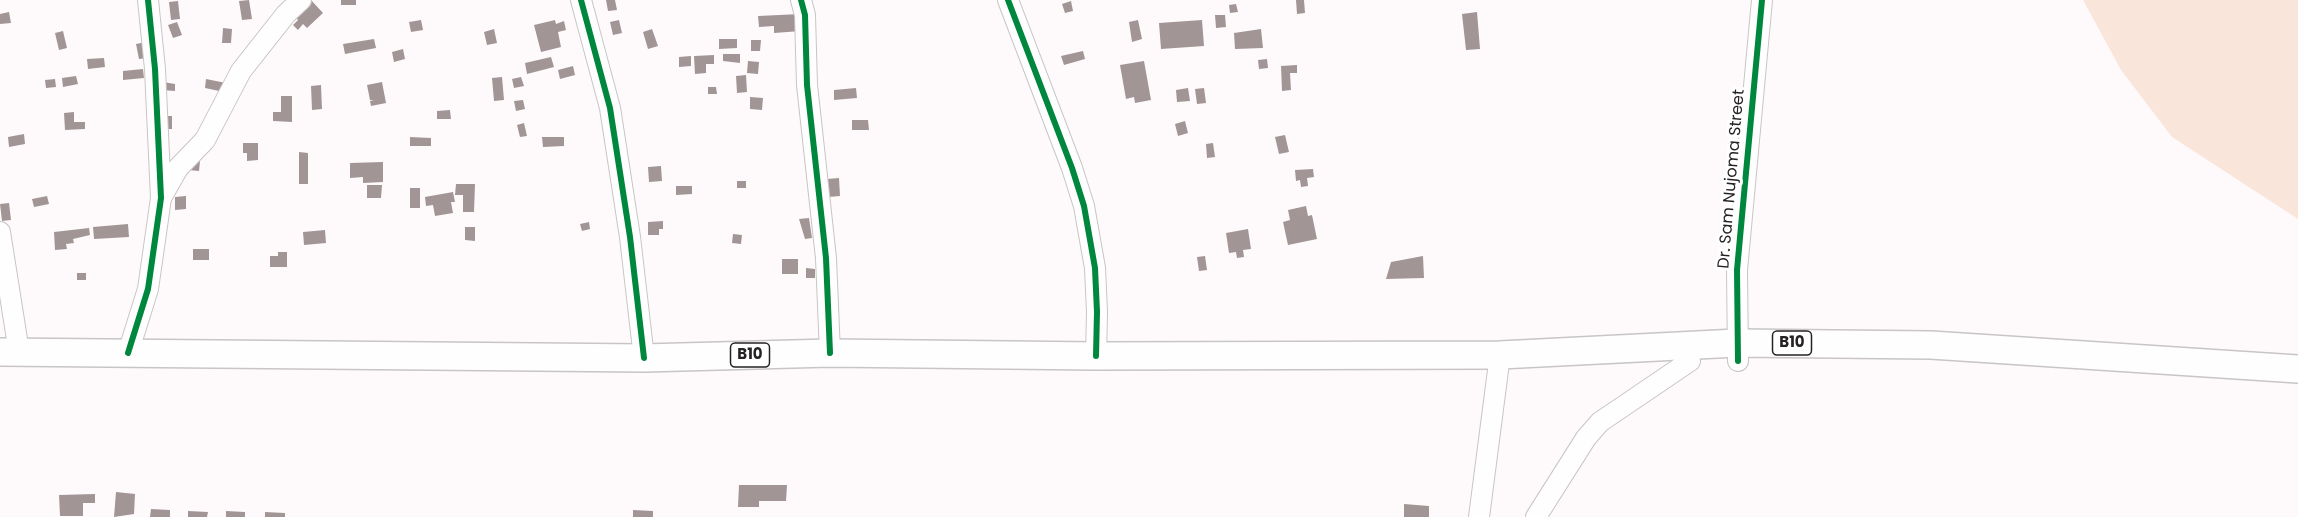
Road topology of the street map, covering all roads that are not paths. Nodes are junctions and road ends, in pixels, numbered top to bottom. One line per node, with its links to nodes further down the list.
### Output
1 (148, 0): 7 (street)
2 (302, 0): 7 (street)
3 (801, 0): 12 (street)
4 (1008, 0): 14 (street)
5 (1762, 0): 10 (street, Dr. Sam Nujoma Street)
6 (583, 3): 15 (street)
7 (161, 198): 11 (street)
8 (0, 232): 9 (street)
9 (9, 352): 11 (highway, B10)
10 (1737, 352): 13 (highway, B10); 16 (highway, B10); 17 (highway, B10)
11 (128, 353): 15 (highway, B10)
12 (830, 353): 14 (highway, B10); 15 (highway, B10)
13 (1500, 355): 14 (highway, B10); 16 (highway, B10); 18 (street)
14 (1096, 356)
15 (644, 358)
16 (1690, 361): 19 (street)
17 (2298, 369)
18 (1479, 517)
19 (1536, 517)

